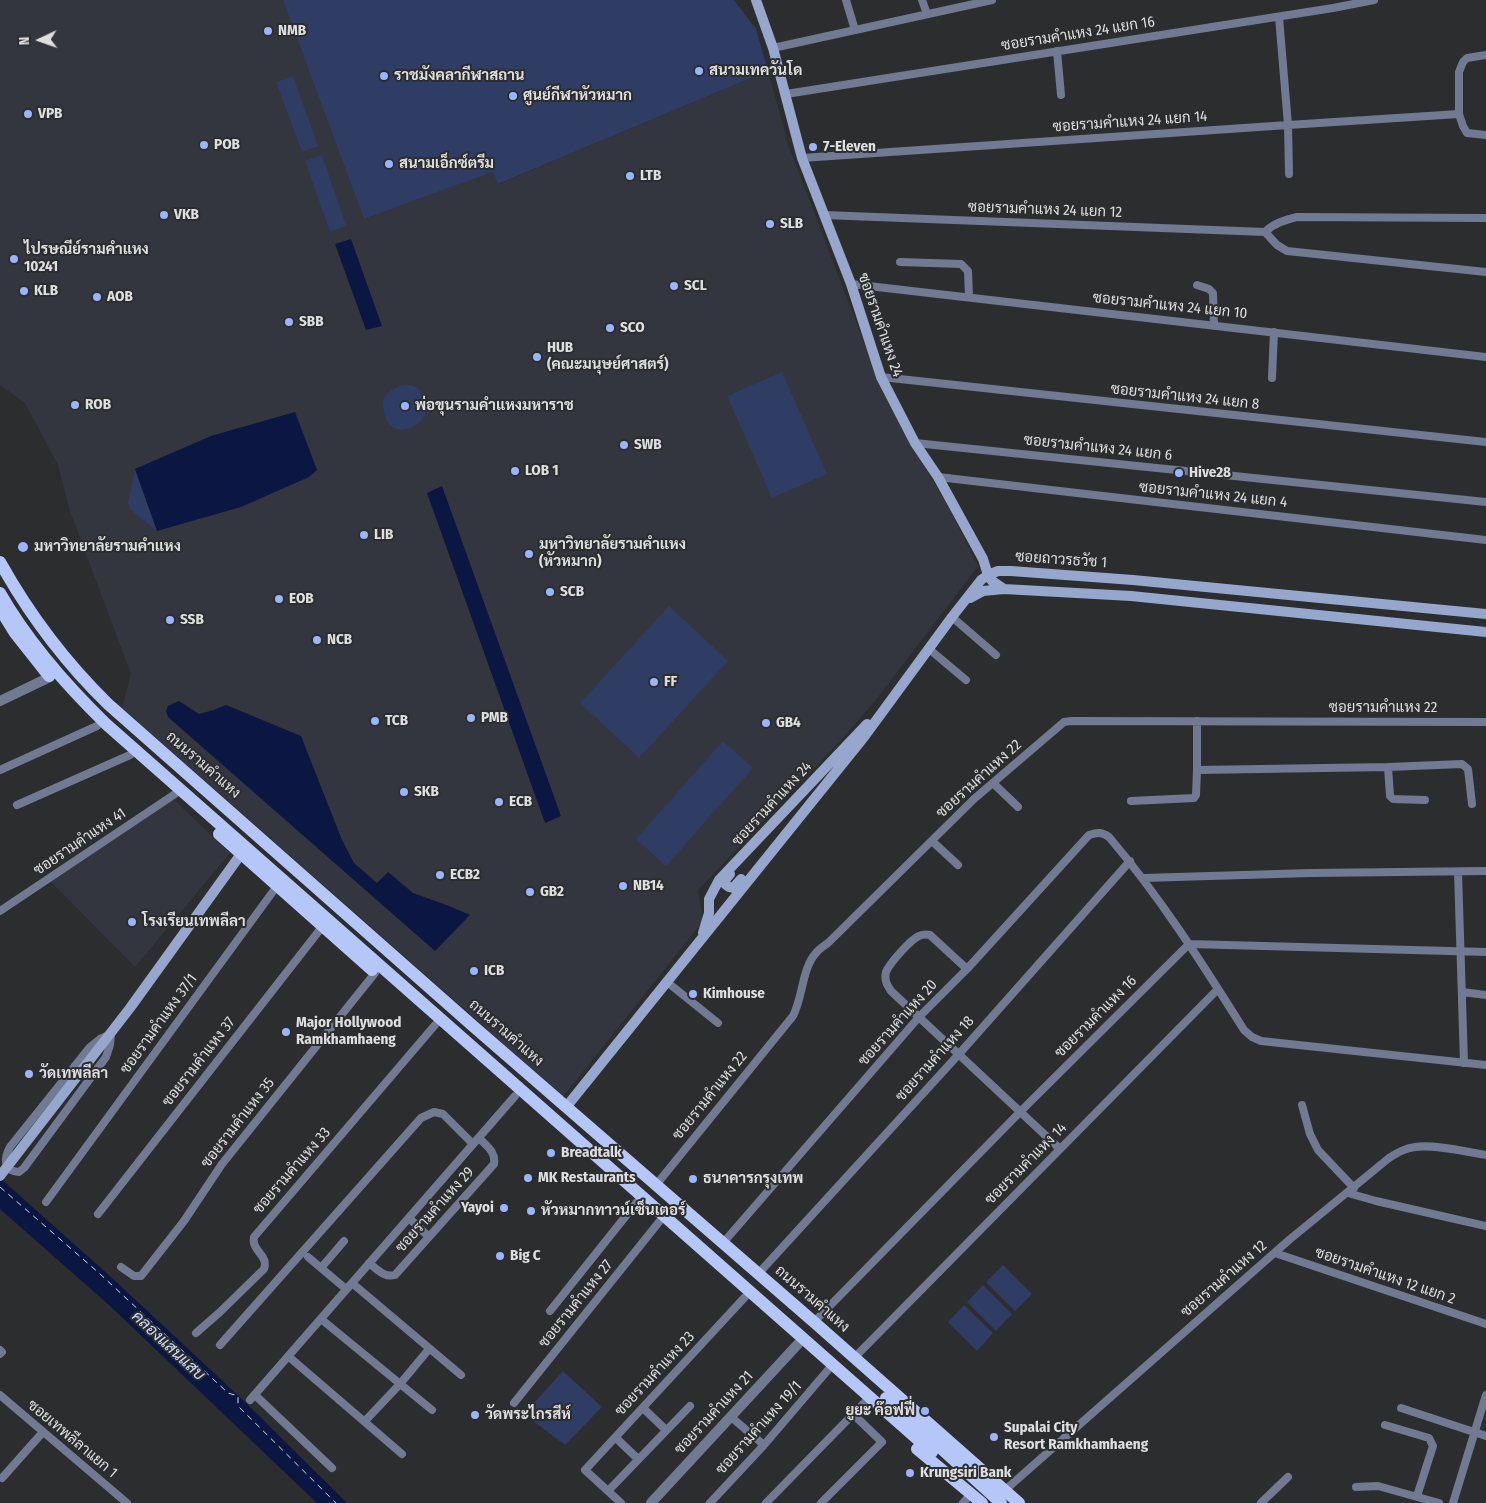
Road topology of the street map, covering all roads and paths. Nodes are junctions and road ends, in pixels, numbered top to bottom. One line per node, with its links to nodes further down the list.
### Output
1 (756, 0): 9 (main road, ซอยรามคำแหง 24)
2 (846, 0): 8 (street)
3 (922, 0): 6 (street)
4 (992, 0): 6 (street)
5 (1374, 0): 7 (street, ซอยรามคำแหง 24 แยก 16)
6 (927, 14): 8 (street)
7 (1279, 16): 10 (street, ซอยรามคำแหง 24 แยก 16); 15 (street)
8 (855, 30): 9 (street)
9 (773, 48): 12 (main road, ซอยรามคำแหง 24)
10 (1057, 52): 12 (street, ซอยรามคำแหง 24 แยก 16); 13 (street)
11 (1486, 55): 14 (street)
12 (786, 94): 17 (main road, ซอยรามคำแหง 24)
13 (1061, 95)
14 (1460, 114): 15 (street, ซอยรามคำแหง 24 แยก 14); 16 (street)
15 (1288, 125): 17 (street, ซอยรามคำแหง 24 แยก 14); 18 (street)
16 (1486, 135)
17 (802, 158): 19 (main road, ซอยรามคำแหง 24)
18 (1289, 174)
19 (824, 215): 21 (street, ซอยรามคำแหง 24 แยก 12); 24 (main road, ซอยรามคำแหง 24)
20 (1486, 218): 21 (street)
21 (1265, 232): 23 (street)
22 (900, 262): 26 (street)
23 (1486, 272)
24 (851, 284): 26 (street, ซอยรามคำแหง 24 แยก 10); 30 (main road, ซอยรามคำแหง 24)
25 (1197, 285): 27 (street)
26 (969, 298): 27 (street, ซอยรามคำแหง 24 แยก 10)
27 (1214, 325): 28 (street, ซอยรามคำแหง 24 แยก 10)
28 (1274, 332): 29 (street, ซอยรามคำแหง 24 แยก 10); 31 (street)
29 (1486, 357)
30 (881, 377): 32 (street, ซอยรามคำแหง 24 แยก 8); 33 (main road, ซอยรามคำแหง 24)
31 (1272, 378)
32 (1486, 442)
33 (915, 443): 34 (main road, ซอยรามคำแหง 24); 35 (street, ซอยรามคำแหง 24 แยก 6)
34 (938, 478): 36 (street, ซอยรามคำแหง 24 แยก 4); 37 (main road, ซอยรามคำแหง 24)
35 (1486, 502)
36 (1486, 540)
37 (983, 560): 39 (main road); 41 (main road, ซอยรามคำแหง 24); 46 (main road)
38 (0, 562): 57 (main road, ถนนรามคำแหง)
39 (1011, 571): 41 (main road, ซอยถาวรธวัช 1); 42 (main road, ซอยถาวรธวัช 1)
40 (0, 575): 173 (main road, ถนนรามคำแหง)
41 (988, 575): 43 (main road); 46 (main road, ซอยรามคำแหง 24)
42 (1133, 580): 45 (main road); 48 (main road, ซอยถาวรธวัช 1)
43 (1004, 589): 45 (main road, ซอยถาวรธวัช 1); 46 (main road, ซอยถาวรธวัช 1)
44 (0, 593): 182 (main road)
45 (1131, 596): 50 (main road, ซอยถาวรธวัช 1)
46 (965, 601): 49 (main road, ซอยรามคำแหง 24)
47 (0, 610): 53 (main road)
48 (1486, 614)
49 (952, 617): 51 (main road, ซอยรามคำแหง 24); 52 (street)
50 (1486, 632)
51 (929, 648): 54 (street); 56 (main road, ซอยรามคำแหง 24)
52 (996, 655)
53 (50, 677): 55 (street); 60 (main road)
54 (966, 680)
55 (0, 701)
56 (889, 703): 73 (main road, ซอยรามคำแหง 24); 77 (main road, ซอยรามคำแหง 24)
57 (108, 704): 60 (main road); 72 (main road, ถนนรามคำแหง)
58 (1197, 721): 59 (street, ซอยรามคำแหง 22); 64 (street); 65 (street, ซอยรามคำแหง 22)
59 (1486, 722)
60 (95, 724): 61 (main road); 63 (street)
61 (130, 756): 66 (main road); 70 (street)
62 (1388, 767): 64 (street); 67 (street); 69 (street)
63 (0, 770)
64 (1198, 770): 68 (street)
65 (993, 783): 71 (street); 74 (street, ซอยรามคำแหง 22)
66 (175, 794): 75 (main road); 83 (street, ซอยรามคำแหง 41)
67 (1425, 800)
68 (1131, 801)
69 (1472, 804)
70 (17, 805)
71 (1018, 807)
72 (257, 833): 75 (main road); 104 (main road, ถนนรามคำแหง)
73 (786, 834): 77 (main road); 85 (main road, ซอยรามคำแหง 24)
74 (932, 842): 78 (street); 111 (street, ซอยรามคำแหง 22)
75 (241, 854): 82 (main road); 98 (main road)
76 (1130, 861): 81 (street); 89 (street, ซอยรามคำแหง 20); 99 (street, ซอยรามคำแหง 18)
77 (735, 865): 85 (main road, ซอยรามคำแหง 24)
78 (958, 865)
79 (1486, 871): 80 (street)
80 (1458, 872): 81 (street); 87 (street)
81 (1143, 878): 86 (street)
82 (277, 886): 84 (main road); 113 (street, ซอยรามคำแหง 37/1)
83 (0, 911)
84 (322, 927): 90 (main road); 115 (street, ซอยรามคำแหง 37)
85 (701, 939): 91 (main road, ซอยรามคำแหง 24)
86 (1189, 944): 87 (street); 92 (street); 105 (street, ซอยรามคำแหง 16)
87 (1460, 952): 88 (street); 93 (street)
88 (1486, 952)
89 (967, 969): 95 (street, ซอยรามคำแหง 20); 95 (street)
90 (375, 973): 97 (main road); 127 (street, ซอยรามคำแหง 35)
91 (667, 982): 96 (street); 104 (main road, ซอยรามคำแหง 24)
92 (1218, 989): 100 (street); 108 (street, ซอยรามคำแหง 14)
93 (1462, 992): 94 (street); 100 (street)
94 (1486, 995)
95 (919, 1017): 99 (street); 122 (street, ซอยรามคำแหง 20)
96 (718, 1023)
97 (435, 1025): 102 (main road); 136 (street, ซอยรามคำแหง 33)
98 (111, 1034): 98 (street); 110 (main road)
99 (959, 1054): 105 (street); 129 (street, ซอยรามคำแหง 18)
100 (1464, 1063): 101 (street)
101 (1486, 1065)
102 (516, 1096): 106 (main road); 107 (street, ซอยรามคำแหง 29)
103 (1302, 1105): 112 (street)
104 (567, 1106): 106 (main road); 111 (main road, ถนนรามคำแหง)
105 (1021, 1111): 108 (street); 134 (street, ซอยรามคำแหง 16)
106 (556, 1131): 114 (main road)
107 (476, 1141): 116 (street, ซอยรามคำแหง 29); 120 (street, ซอยรามคำแหง 29); 138 (street)
108 (1060, 1149): 143 (street, ซอยรามคำแหง 14)
109 (1486, 1155): 112 (street, ซอยรามคำแหง 12)
110 (0, 1176)
111 (656, 1185): 118 (main road, ถนนรามคำแหง)
112 (1351, 1190): 119 (street); 124 (street, ซอยรามคำแหง 12)
113 (46, 1202)
114 (637, 1202): 117 (main road); 132 (street, ซอยรามคำแหง 27)
115 (98, 1214)
116 (409, 1218): 120 (street); 126 (street, ซอยรามคำแหง 29)
117 (659, 1222): 123 (main road); 149 (street, ซอยรามคำแหง 27)
118 (704, 1226): 122 (main road, ถนนรามคำแหง); 123 (main road)
119 (1486, 1226)
120 (429, 1237): 126 (street, ซอยรามคำแหง 29)
121 (344, 1241): 128 (street)
122 (723, 1242): 129 (main road, ถนนรามคำแหง)
123 (687, 1246): 131 (main road)
124 (1276, 1253): 135 (street, ซอยรามคำแหง 12 แยก 2); 173 (street, ซอยรามคำแหง 12)
125 (308, 1257): 128 (street)
126 (369, 1263): 130 (street, ซอยรามคำแหง 29)
127 (121, 1266)
128 (321, 1268): 130 (street)
129 (758, 1274): 134 (main road, ถนนรามคำแหง)
130 (349, 1286): 133 (street, ซอยรามคำแหง 29); 139 (street)
131 (745, 1296): 137 (main road); 152 (street, ซอยรามคำแหง 23)
132 (550, 1311)
133 (321, 1319): 142 (street, ซอยรามคำแหง 29); 146 (street)
134 (814, 1322): 143 (main road, ถนนรามคำแหง)
135 (1486, 1324)
136 (196, 1332)
137 (798, 1344): 144 (main road); 156 (street, ซอยรามคำแหง 21)
138 (220, 1345)
139 (429, 1349): 145 (street); 146 (street)
140 (0, 1350): 141 (street)
141 (0, 1354)
142 (288, 1356): 157 (street); 167 (street, ซอยรามคำแหง 29)
143 (854, 1358): 173 (main road, ถนนรามคำแหง)
144 (828, 1370): 150 (main road); 164 (street, ซอยรามคำแหง 19/1)
145 (461, 1375)
146 (400, 1384): 154 (street); 157 (street)
147 (0, 1395): 160 (street, ซอยเทพลีลาแยก 1)
148 (1486, 1396): 161 (street)
149 (514, 1403)
150 (864, 1403): 155 (street); 174 (main road)
151 (690, 1406): 159 (street)
152 (643, 1408): 159 (street); 163 (street, ซอยรามคำแหง 23)
153 (1400, 1408): 161 (street)
154 (432, 1410)
155 (853, 1414): 179 (street); 180 (street)
156 (731, 1417): 164 (street); 177 (street, ซอยรามคำแหง 21)
157 (365, 1422): 165 (street)
158 (1386, 1425): 172 (street)
159 (666, 1430): 166 (street)
160 (43, 1432): 169 (street); 175 (street, ซอยเทพลีลาแยก 1)
161 (1474, 1433): 162 (street); 186 (street)
162 (1486, 1436)
163 (616, 1438): 166 (street); 171 (street, ซอยรามคำแหง 23)
164 (764, 1445): 178 (street, ซอยรามคำแหง 19/1)
165 (402, 1454)
166 (638, 1459): 171 (street)
167 (332, 1468)
168 (1288, 1477): 184 (street)
169 (2, 1478)
170 (1356, 1487): 172 (street)
171 (608, 1491): 176 (street)
172 (1417, 1496): 185 (street)
173 (1003, 1497): 183 (main road, ถนนรามคำแหง)
174 (967, 1499): 181 (main road)
175 (127, 1503)
176 (621, 1503)
177 (651, 1503)
178 (710, 1503)
179 (766, 1503)
180 (821, 1503)
181 (982, 1503)
182 (988, 1503)
183 (1019, 1503)
184 (1261, 1503)
185 (1439, 1503)
186 (1453, 1503)

